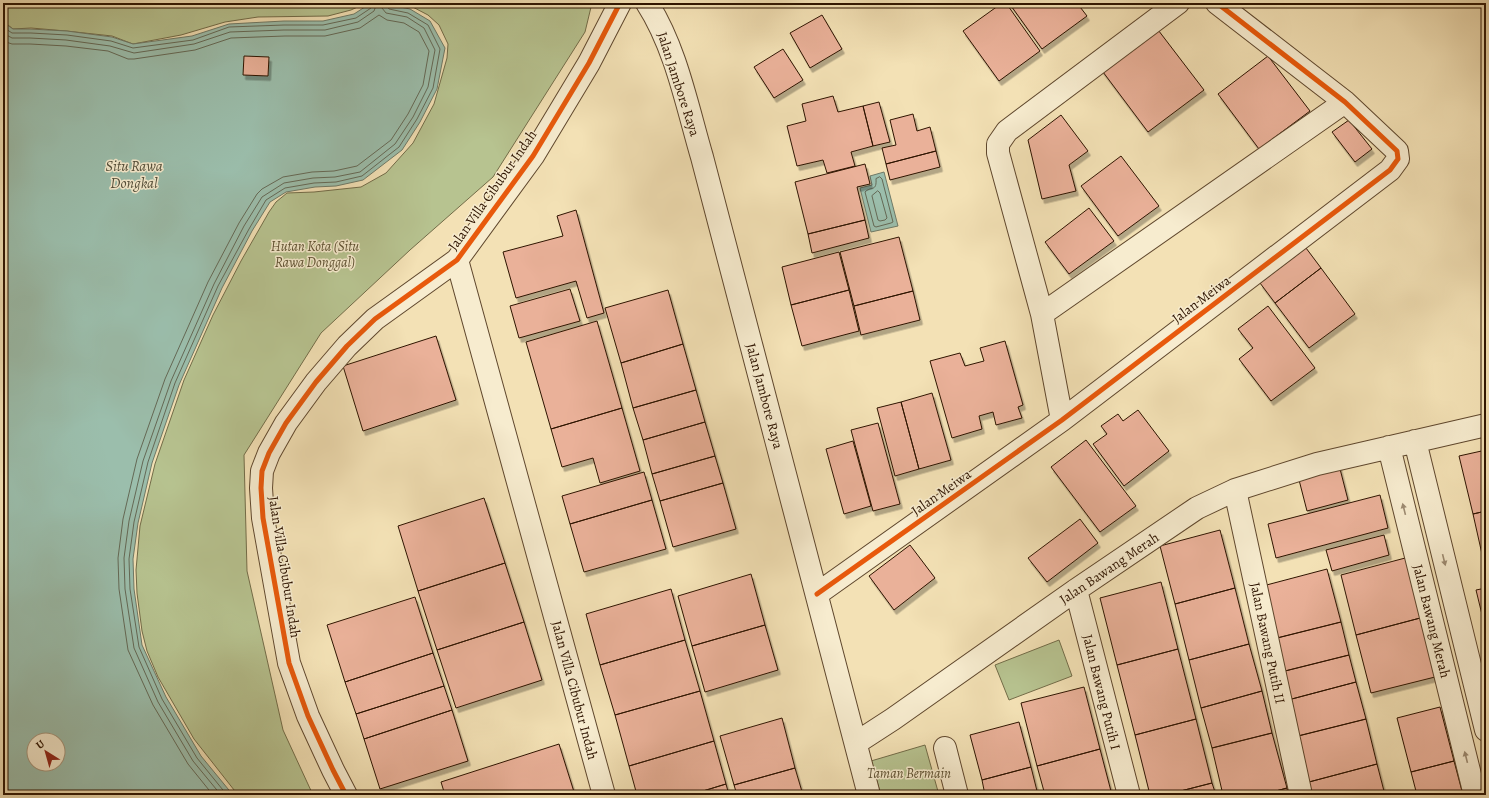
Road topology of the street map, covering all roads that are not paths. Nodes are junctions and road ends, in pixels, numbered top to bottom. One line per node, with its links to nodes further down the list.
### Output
1 (620, 3): 6 (street, Jalan Villa Cibubur Indah)
2 (647, 3): 16 (street, Jalan Jambore Raya)
3 (1178, 3): 7 (street)
4 (1217, 3): 5 (street, Jalan Meiwa)
5 (1345, 102): 7 (street); 8 (street, Jalan Meiwa)
6 (457, 260): 20 (street, Jalan Villa Cibubur Indah); 21 (street, Jalan Villa Cibubur Indah)
7 (1042, 314): 8 (street)
8 (1062, 420): 16 (street, Jalan Meiwa)
9 (1486, 425): 10 (street, Jalan Bawang Merah)
10 (1415, 441): 11 (street, Jalan Bawang Merah); 13 (street, Jalan Bawang Merah)
11 (1389, 447): 12 (street, Jalan Bawang Merah); 14 (street, Jalan Bawang Merah, one-way to 11)
12 (1235, 490): 15 (street, Jalan Bawang Merah); 25 (street, Jalan Bawang Putih II)
13 (1437, 529): 14 (street); 17 (street, Jalan Bawang Merah, one-way to 17)
14 (1411, 535): 26 (street, Jalan Bawang Merah, one-way to 14)
15 (1076, 590): 18 (street, Jalan Bawang Merah); 24 (street, Jalan Bawang Putih I)
16 (817, 594): 18 (street, Jalan Jambore Raya)
17 (1486, 730)
18 (856, 743): 22 (street, Jalan Jambore Raya)
19 (945, 748): 23 (street)
20 (346, 795)
21 (604, 795)
22 (869, 795)
23 (957, 795)
24 (1129, 795)
25 (1301, 795)
26 (1475, 795)

